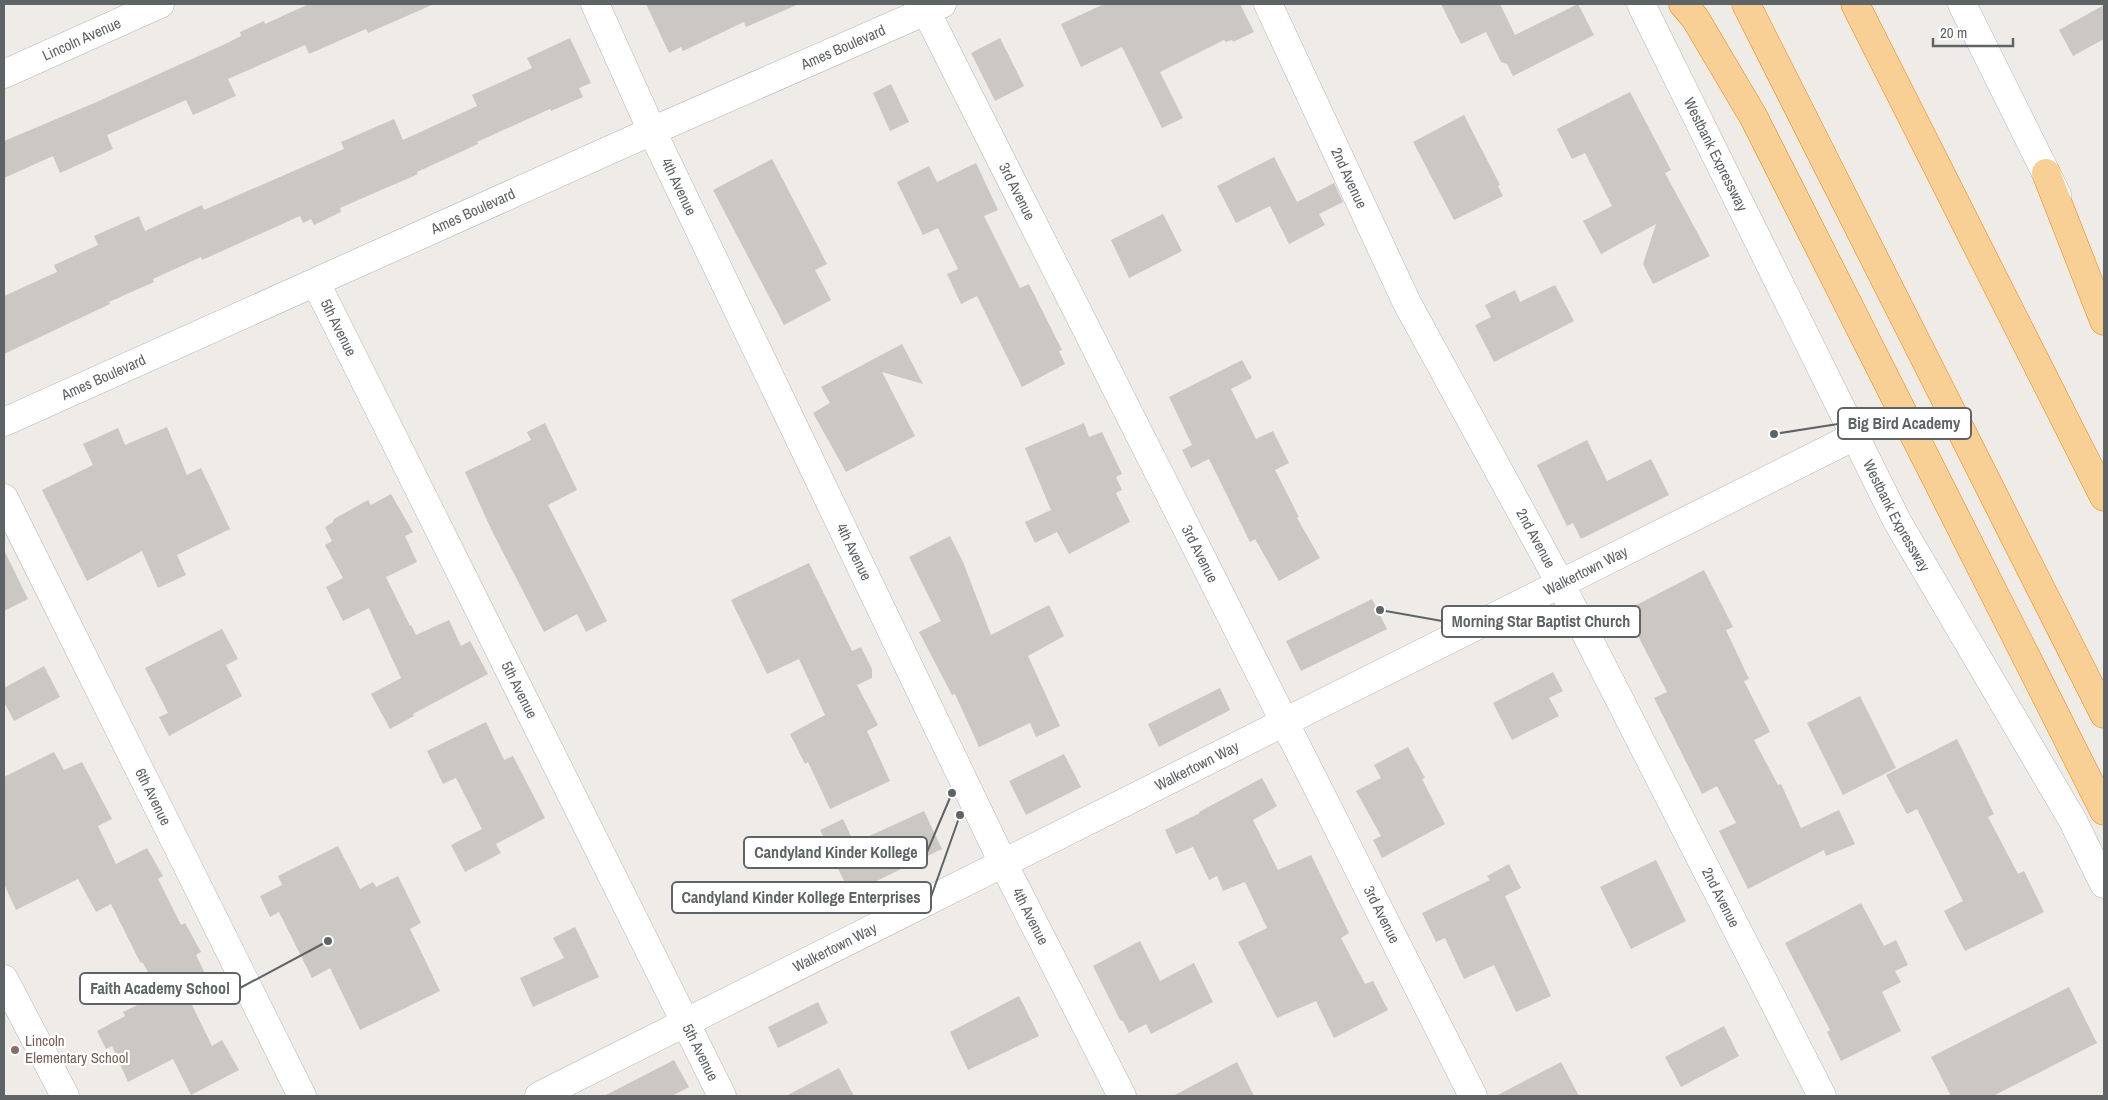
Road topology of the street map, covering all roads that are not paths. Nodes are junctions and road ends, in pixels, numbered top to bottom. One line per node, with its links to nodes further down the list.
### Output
1 (160, 4): 10 (street, Lincoln Avenue)
2 (595, 4): 11 (street, 4th Avenue)
3 (1268, 4): 20 (street, 2nd Avenue)
4 (1641, 4): 17 (street, Westbank Expressway)
5 (1683, 4): 23 (highway)
6 (1746, 4): 21 (highway)
7 (1855, 4): 18 (highway)
8 (1962, 4): 12 (street)
9 (934, 7): 11 (street, Ames Boulevard); 22 (street, 3rd Avenue)
10 (4, 74)
11 (652, 131): 13 (street, Ames Boulevard); 24 (street, 4th Avenue)
12 (2046, 173): 14 (street); 15 (highway)
13 (316, 283): 16 (street, Ames Boulevard); 27 (street, 5th Avenue)
14 (2104, 284)
15 (2104, 321)
16 (4, 422)
17 (1855, 436): 20 (street, Walkertown Way); 25 (street, Westbank Expressway)
18 (2104, 497)
19 (4, 498): 29 (street, 6th Avenue)
20 (1560, 583): 22 (street, Walkertown Way); 34 (street, 2nd Avenue)
21 (2104, 714)
22 (1284, 722): 24 (street, Walkertown Way); 33 (street, 3rd Avenue)
23 (2104, 811)
24 (1003, 863): 27 (street, Walkertown Way); 32 (street, 4th Avenue)
25 (2104, 884)
26 (4, 979): 28 (street)
27 (685, 1024): 30 (street, Walkertown Way); 31 (street, 5th Avenue)
28 (65, 1096)
29 (302, 1096)
30 (539, 1096)
31 (722, 1096)
32 (1122, 1096)
33 (1473, 1096)
34 (1822, 1096)

